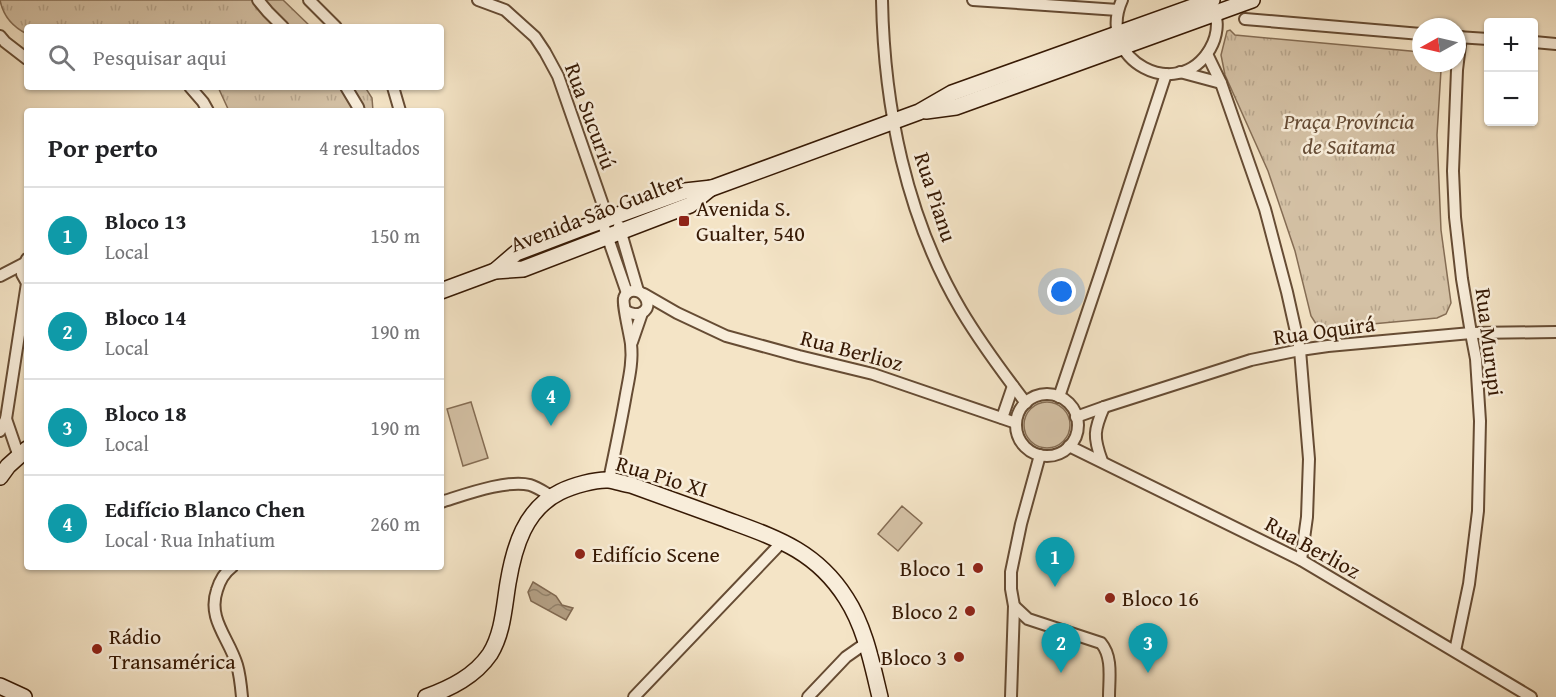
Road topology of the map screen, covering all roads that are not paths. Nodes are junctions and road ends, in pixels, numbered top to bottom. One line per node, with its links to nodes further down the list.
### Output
1 (258, 0): 10 (street)
2 (309, 0): 11 (street)
3 (478, 0): 33 (street, Rua Sucuriú)
4 (882, 0): 31 (street, Rua Pianu)
5 (973, 0): 8 (street)
6 (1252, 0): 7 (street, Avenida São Gualter)
7 (1212, 3): 16 (street, Avenida São Gualter); 19 (street)
8 (1120, 5): 16 (street)
9 (1245, 19): 12 (street)
10 (280, 24)
11 (333, 24)
12 (1412, 32)
13 (0, 36): 20 (street)
14 (1466, 37): 15 (street)
15 (1484, 39)
16 (1120, 40): 23 (street); 31 (street, Avenida São Gualter)
17 (1538, 42): 18 (street)
18 (1556, 44)
19 (1207, 54): 21 (street); 24 (street)
20 (24, 57)
21 (1180, 72): 23 (street); 24 (street)
22 (1457, 72): 46 (street, Rua Murupi)
23 (1166, 74): 50 (street)
24 (1221, 83): 48 (street)
25 (193, 90): 28 (street)
26 (348, 90): 29 (street)
27 (394, 90): 30 (street)
28 (206, 108)
29 (358, 108)
30 (399, 108)
31 (894, 121): 32 (street, Avenida São Gualter); 49 (street, Rua Pianu)
32 (712, 188): 33 (street, Avenida São Gualter); 34 (street, Avenida São Gualter)
33 (607, 215): 34 (street, Rua Sucuriú); 36 (street, Avenida São Gualter)
34 (614, 234): 36 (street, Avenida São Gualter); 40 (street, Rua Sucuriú)
35 (24, 262): 37 (street)
36 (495, 271): 39 (street, Avenida São Gualter)
37 (0, 276): 38 (street)
38 (24, 281)
39 (444, 290)
40 (636, 293): 41 (street); 42 (street); 43 (street, Rua Berlioz)
41 (625, 310): 42 (street); 47 (street)
42 (644, 310): 43 (street, Rua Berlioz); 47 (street)
43 (677, 313): 54 (street, Rua Berlioz)
44 (24, 321): 55 (street)
45 (1556, 332): 46 (street, Rua Oquirá)
46 (1470, 333): 48 (street, Rua Oquirá); 72 (street, Rua Murupi)
47 (631, 345): 64 (street)
48 (1300, 350): 52 (street, Rua Oquirá); 68 (street)
49 (1013, 386): 51 (street, Rua Pianu); 54 (street)
50 (1059, 397): 51 (street); 53 (street)
51 (1026, 403): 56 (street)
52 (1104, 407): 53 (street, Rua Oquirá); 62 (street)
53 (1077, 417): 58 (street)
54 (1002, 418): 56 (street, Rua Berlioz)
55 (6, 419): 57 (street); 59 (street)
56 (1016, 423): 60 (street)
57 (0, 431)
58 (1069, 446): 60 (street); 62 (street, Rua Berlioz)
59 (24, 449): 61 (street); 63 (street)
60 (1040, 454): 70 (street)
61 (0, 457)
62 (1102, 461): 68 (street, Rua Berlioz)
63 (0, 477)
64 (609, 480): 65 (street, Rua Pio XI); 67 (street, Rua Pio XI)
65 (551, 496): 66 (street); 76 (street, Rua Pio XI)
66 (444, 501)
67 (783, 541): 71 (street, Rua Pio XI); 77 (street)
68 (1301, 560): 72 (street, Rua Berlioz)
69 (228, 570): 75 (street)
70 (1014, 606): 80 (street); 81 (street)
71 (866, 643): 78 (street); 79 (street, Rua Pio XI)
72 (1455, 651): 82 (street, Rua Berlioz)
73 (0, 686): 74 (street)
74 (24, 697)
75 (242, 697)
76 (426, 697)
77 (634, 697)
78 (808, 697)
79 (880, 697)
80 (1011, 697)
81 (1109, 697)
82 (1531, 697)

